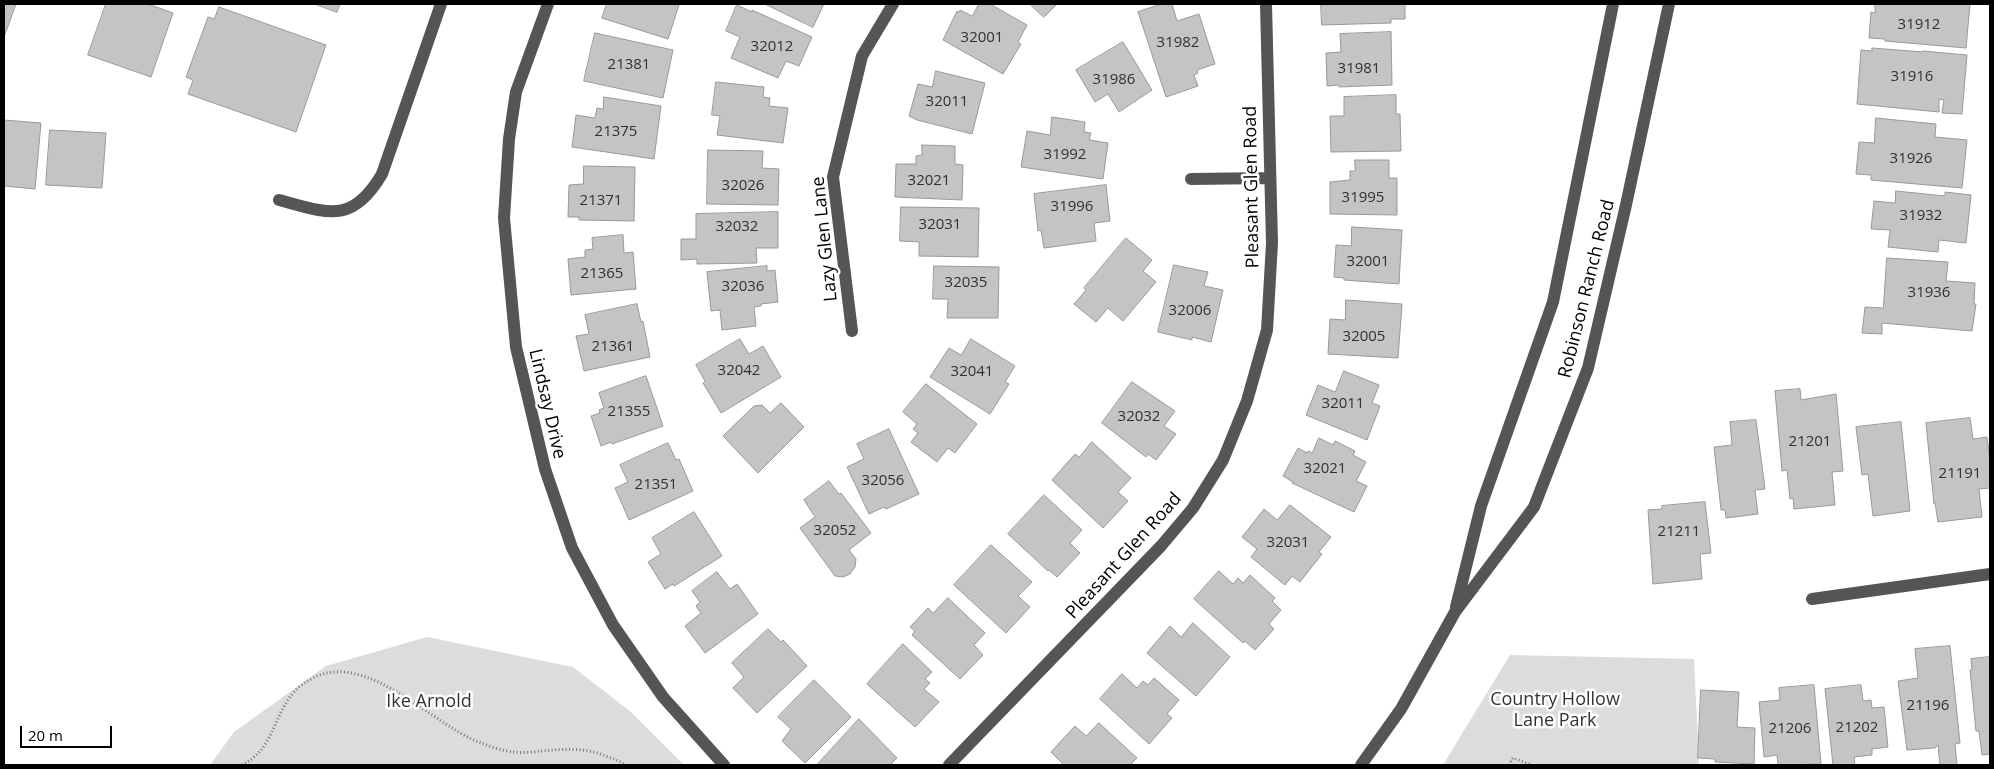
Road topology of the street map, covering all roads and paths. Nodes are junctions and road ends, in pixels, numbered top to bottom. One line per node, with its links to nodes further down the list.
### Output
1 (441, 4): 9 (street)
2 (548, 4): 16 (street, Lindsay Drive)
3 (893, 4): 10 (street, Lazy Glen Lane)
4 (1266, 4): 7 (street, Pleasant Glen Road)
5 (1613, 4): 13 (street, Robinson Ranch Road)
6 (1669, 4): 13 (street, Robinson Ranch Road)
7 (1270, 178): 8 (street); 17 (street, Pleasant Glen Road)
8 (1191, 179)
9 (279, 200)
10 (852, 331)
11 (1990, 574): 12 (street)
12 (1812, 599)
13 (1455, 612): 18 (street, Robinson Ranch Road)
14 (242, 765): 15 (path)
15 (625, 765)
16 (724, 765)
17 (949, 765)
18 (1361, 765)
19 (1509, 765): 20 (path)
20 (1532, 765)

